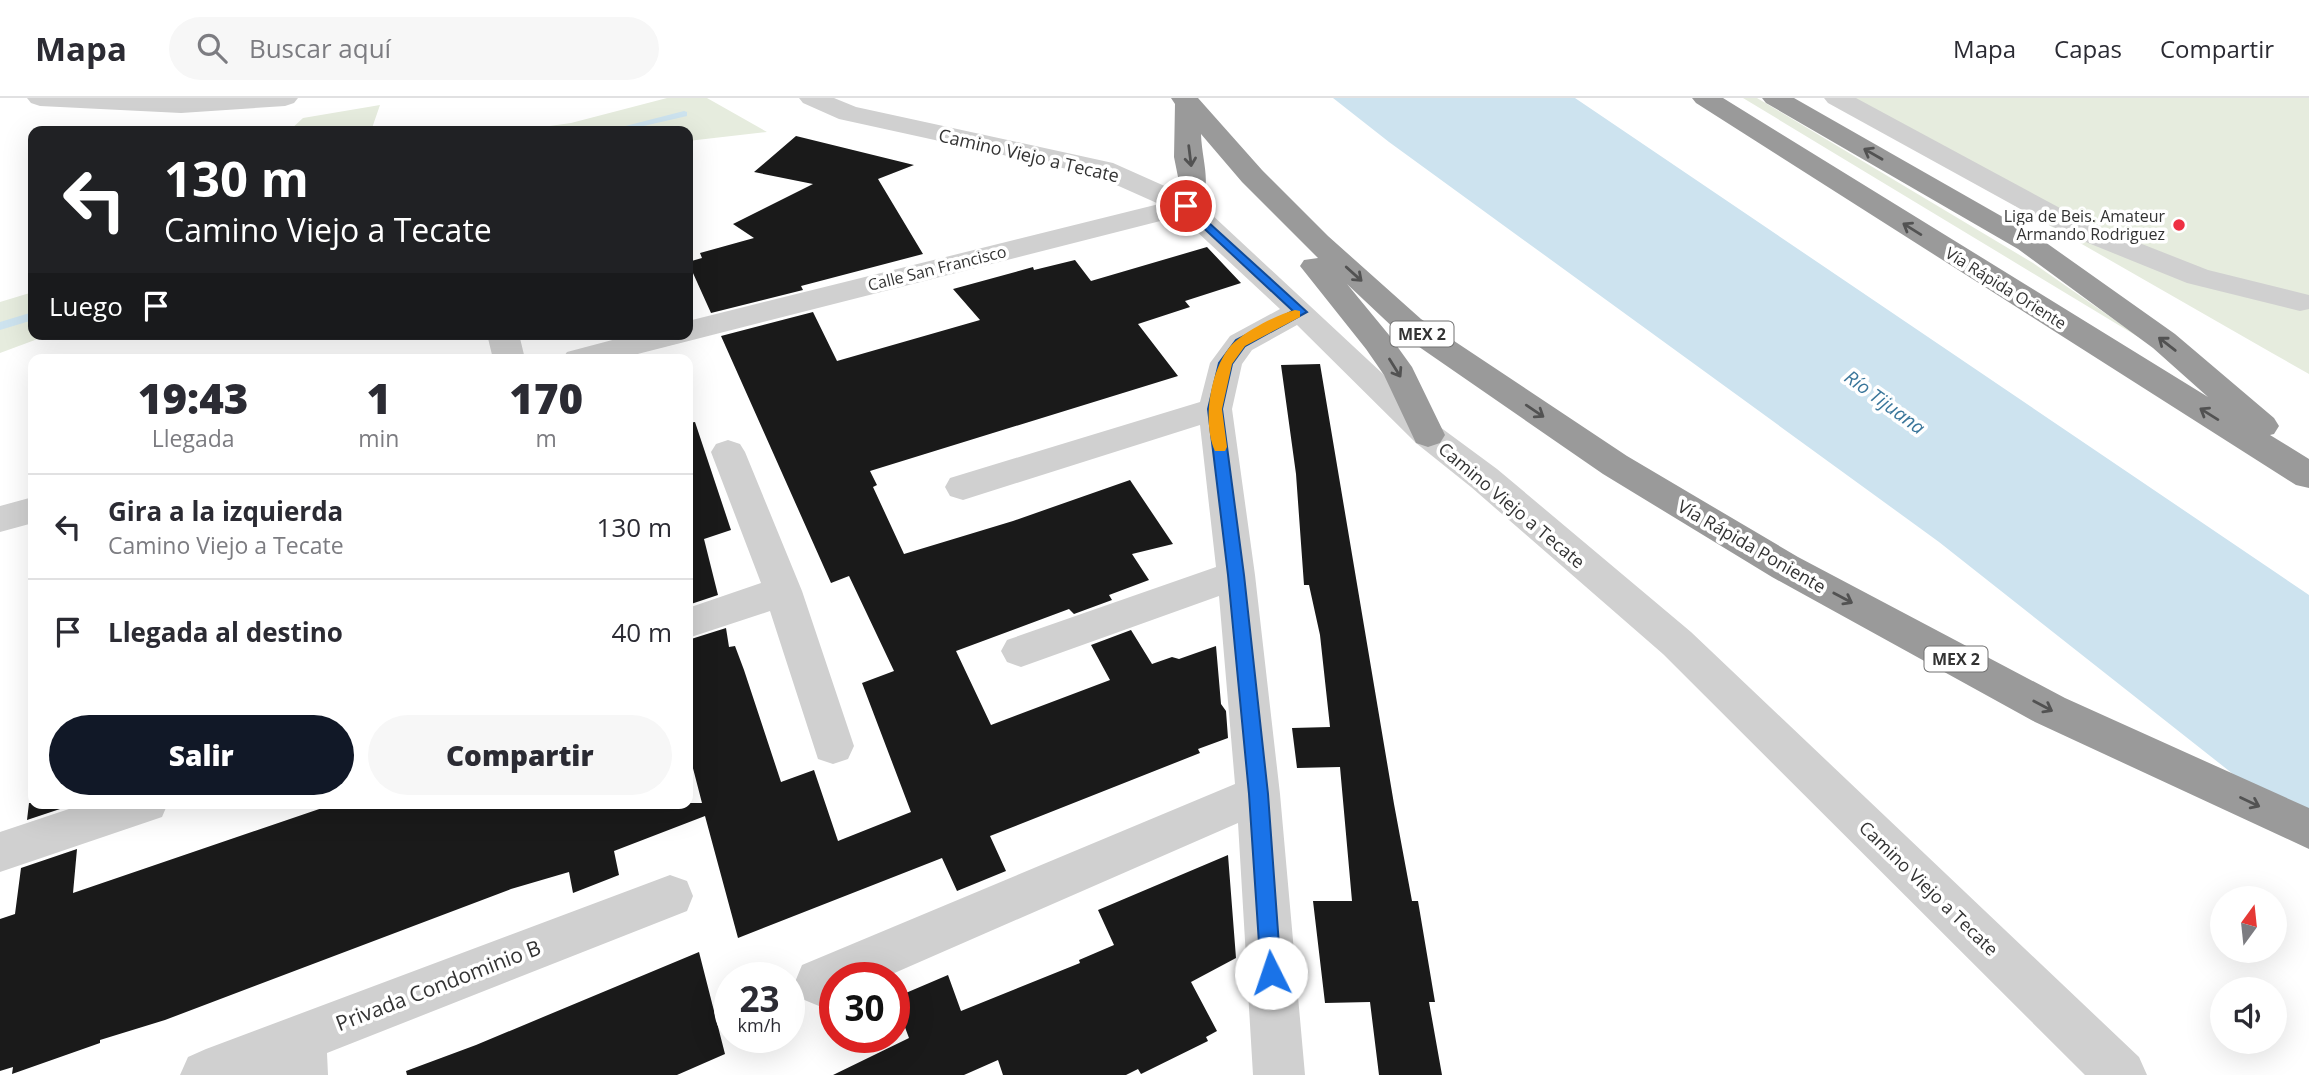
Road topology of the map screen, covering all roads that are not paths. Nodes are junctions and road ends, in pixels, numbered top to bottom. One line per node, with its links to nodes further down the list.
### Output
1 (285, 98): 6 (street)
2 (812, 98): 9 (street, Camino Viejo a Tecate)
3 (1705, 98): 18 (highway, Vía Rápida Oriente, one-way to 3)
4 (1775, 98): 18 (highway, one-way to 4)
5 (1838, 98): 10 (street)
6 (56, 99)
7 (1186, 101): 8 (highway, MEX 2); 9 (highway, one-way to 9)
8 (1252, 176): 16 (highway, one-way to 16); 29 (highway, Vía Rápida Poniente / MEX 2, one-way to 29)
9 (1186, 206): 11 (street, Camino Viejo a Tecate); 12 (street, Calle San Francisco)
10 (2300, 302)
11 (1301, 312): 15 (street); 16 (street, Camino Viejo a Tecate)
12 (693, 330)
13 (652, 340): 14 (street)
14 (597, 354)
15 (1215, 409): 19 (street); 22 (street)
16 (1428, 435): 36 (street, Camino Viejo a Tecate)
17 (728, 452): 23 (street)
18 (2309, 473)
19 (963, 486)
20 (28, 511): 21 (street)
21 (0, 519)
22 (1236, 575): 25 (street); 27 (street)
23 (783, 591): 24 (street); 26 (street)
24 (693, 621)
25 (1021, 651)
26 (833, 746)
27 (1258, 794): 32 (street); 35 (street)
28 (128, 809): 30 (street)
29 (2309, 829)
30 (0, 852)
31 (670, 896): 33 (street, Privada Condominio B)
32 (866, 962)
33 (302, 1057): 34 (street, Privada Condominio B)
34 (206, 1075)
35 (1279, 1075)
36 (2121, 1075)

